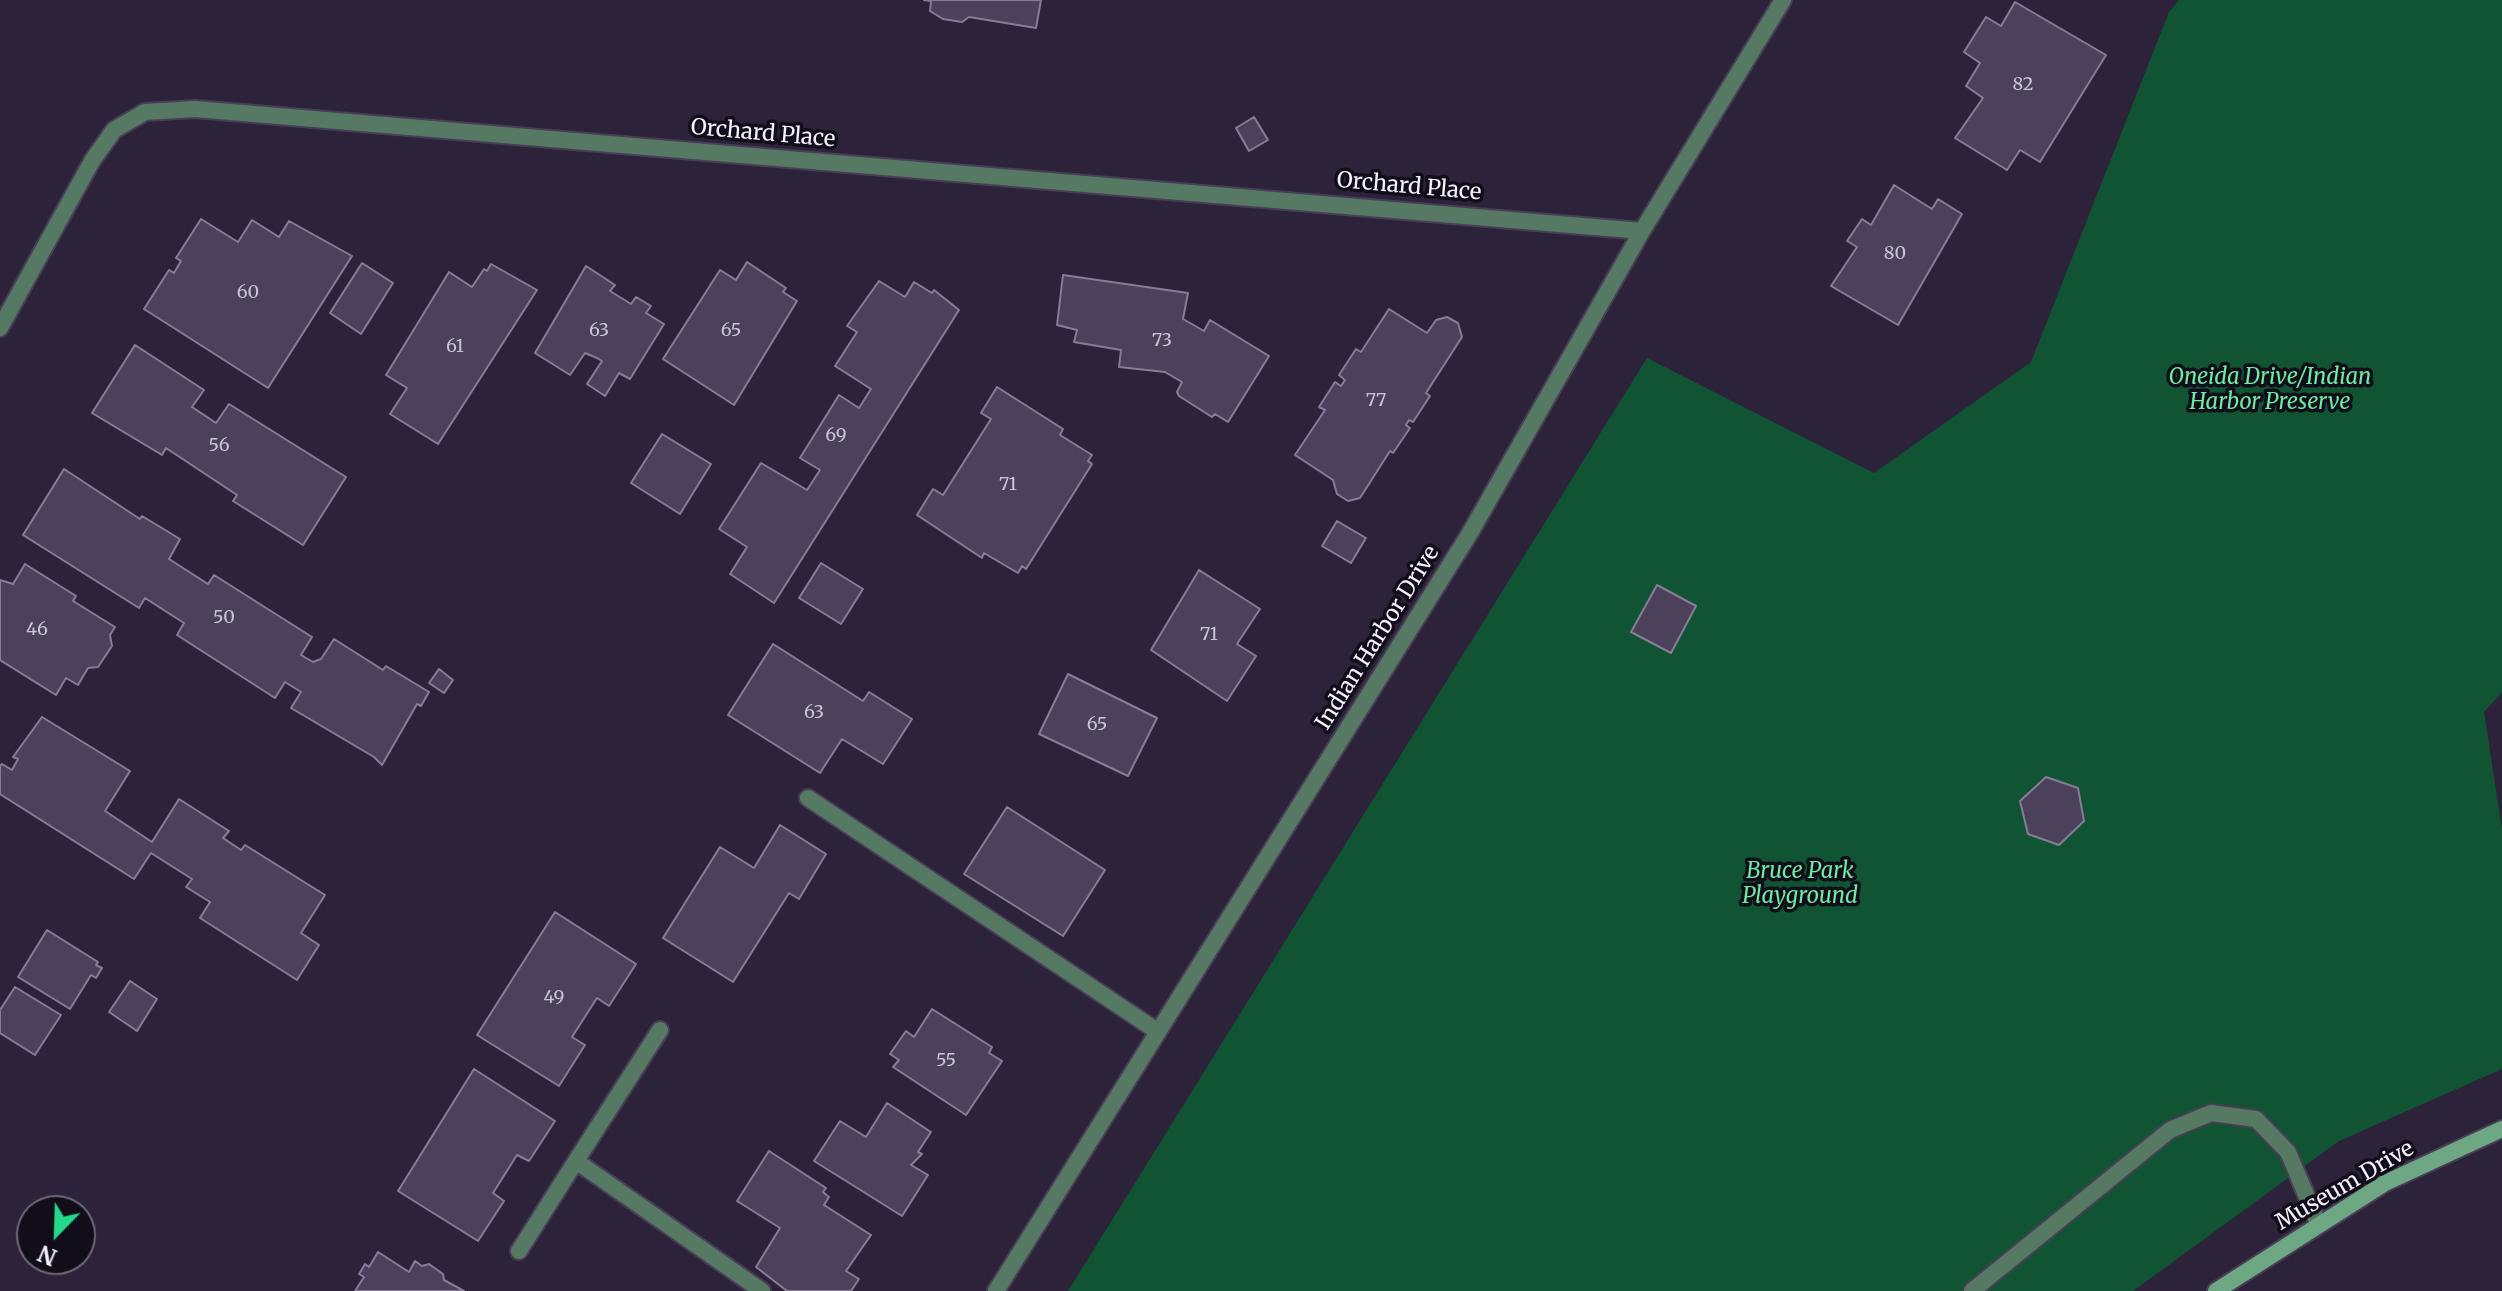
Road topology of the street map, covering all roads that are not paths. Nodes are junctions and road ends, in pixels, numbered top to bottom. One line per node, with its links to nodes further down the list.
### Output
1 (1783, 0): 2 (street, Indian Harbor Drive)
2 (1642, 231): 3 (street, Orchard Place); 6 (street, Indian Harbor Drive)
3 (0, 328)
4 (808, 798): 6 (street)
5 (660, 1030): 8 (street)
6 (1157, 1031): 12 (street, Indian Harbor Drive)
7 (2502, 1129): 9 (main road, Museum Drive)
8 (576, 1161): 10 (street); 11 (street)
9 (2318, 1223): 13 (street); 14 (main road, Museum Drive)
10 (519, 1251)
11 (762, 1291)
12 (996, 1291)
13 (1972, 1291)
14 (2216, 1291)

